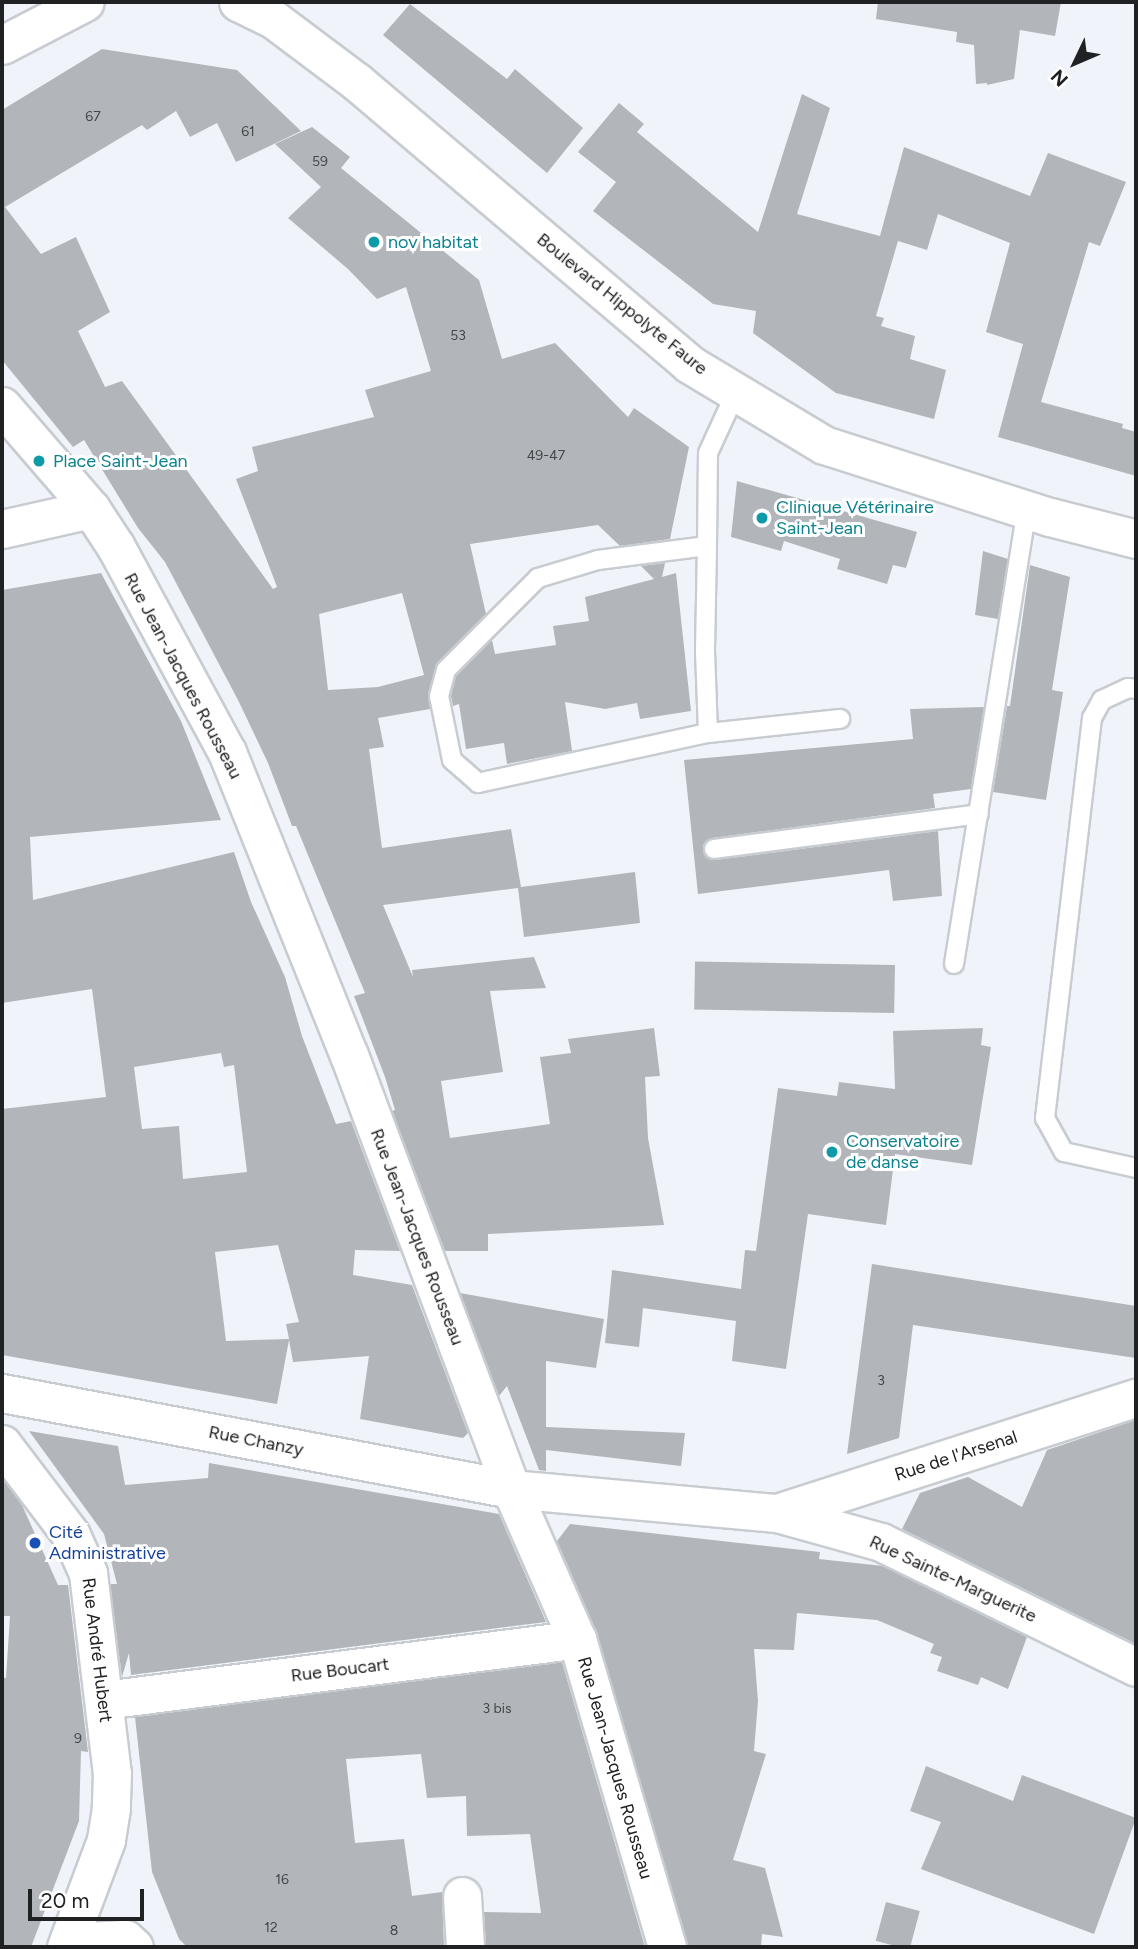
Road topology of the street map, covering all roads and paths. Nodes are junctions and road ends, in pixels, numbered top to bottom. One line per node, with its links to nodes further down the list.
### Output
1 (85, 2): 3 (street)
2 (238, 2): 4 (street, Boulevard Hippolyte Faure)
3 (2, 45)
4 (736, 392): 7 (street, Boulevard Hippolyte Faure); 10 (lane)
5 (2, 406): 6 (street)
6 (92, 509): 8 (street); 21 (street, Rue Jean-Jacques Rousseau)
7 (1027, 510): 9 (street, Boulevard Hippolyte Faure); 14 (lane)
8 (2, 529)
9 (1136, 539)
10 (707, 546): 13 (lane); 13 (lane)
11 (1136, 689): 17 (lane)
12 (840, 719): 13 (lane)
13 (708, 733)
14 (978, 814): 15 (lane); 16 (lane)
15 (714, 849)
16 (954, 964)
17 (1136, 1168)
18 (2, 1393): 21 (street, Rue Chanzy)
19 (1136, 1398): 22 (street, Rue de l'Arsenal)
20 (2, 1444): 25 (street, Rue André Hubert)
21 (511, 1489): 22 (street, Rue Sainte-Marguerite); 23 (street, Rue Jean-Jacques Rousseau)
22 (777, 1513): 24 (street, Rue Sainte-Marguerite)
23 (577, 1639): 25 (street, Rue Boucart); 30 (street, Rue Jean-Jacques Rousseau)
24 (1136, 1667)
25 (104, 1700): 27 (street, Rue André Hubert)
26 (462, 1896): 29 (street)
27 (67, 1945): 28 (street)
28 (134, 1947)
29 (465, 1947)
30 (667, 1947)

